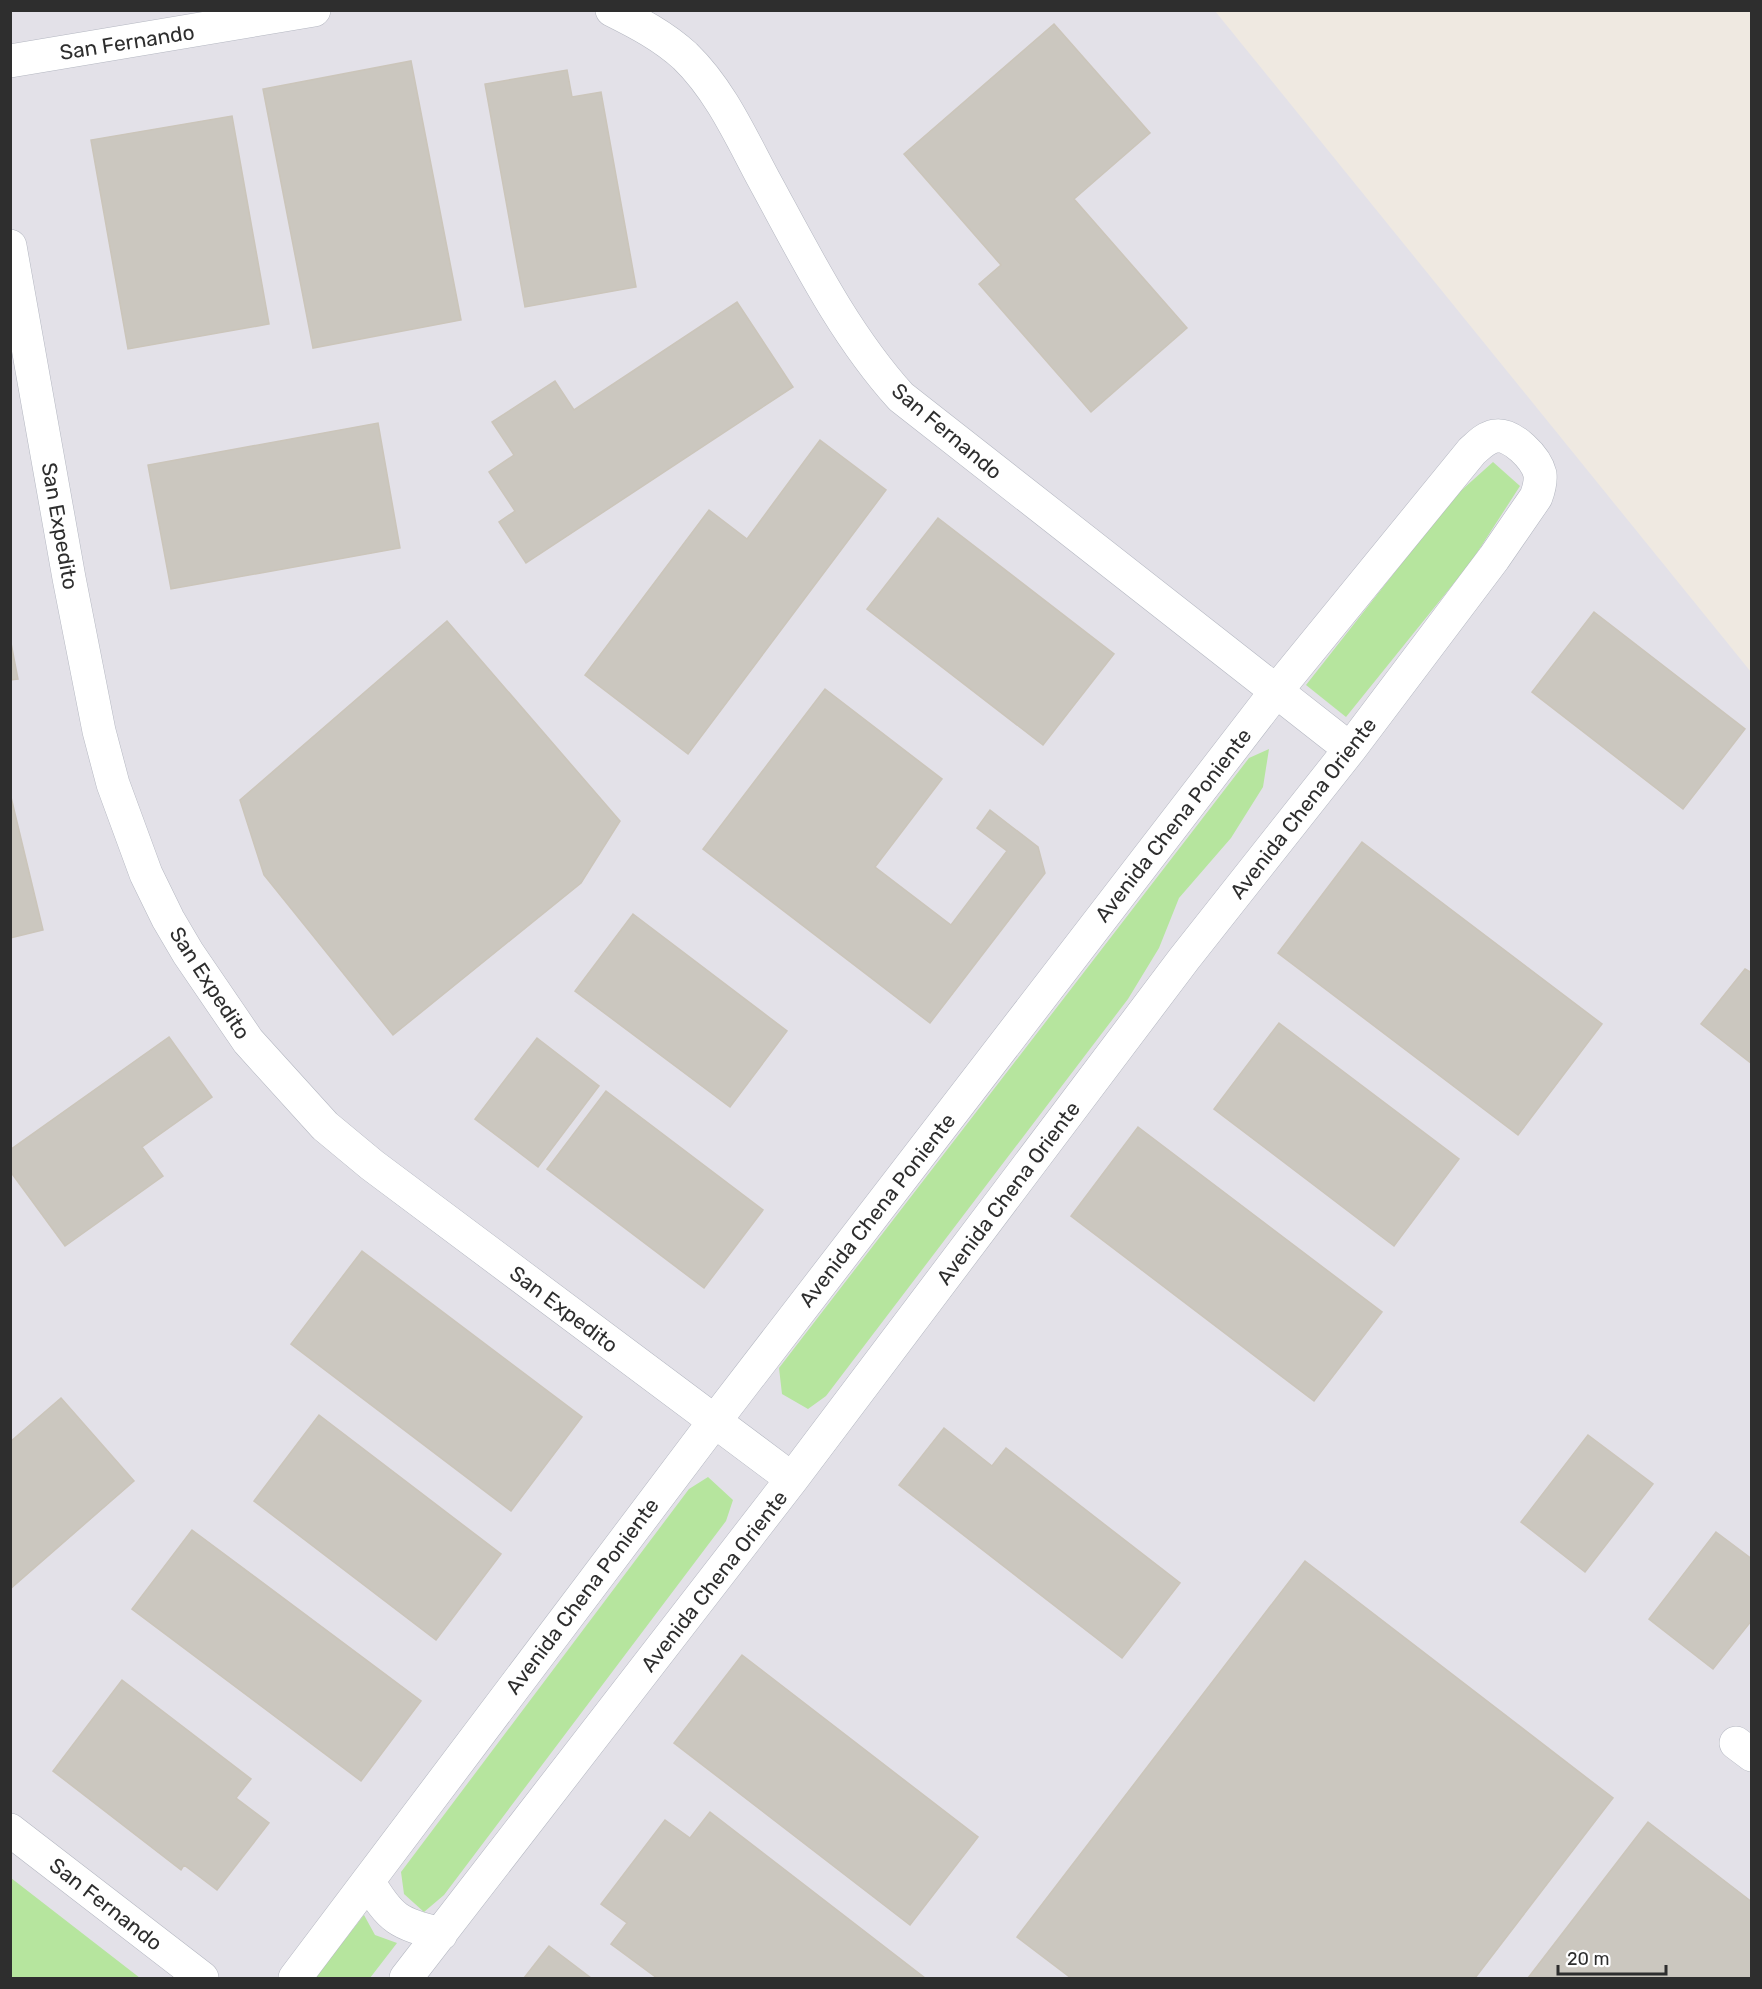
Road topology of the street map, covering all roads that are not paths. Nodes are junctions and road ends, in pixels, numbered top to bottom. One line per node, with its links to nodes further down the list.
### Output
1 (314, 10): 3 (street, San Fernando)
2 (612, 10): 6 (street, San Fernando)
3 (10, 61)
4 (10, 246): 8 (street, San Expedito)
5 (1472, 451): 6 (street, Avenida Chena Poniente); 7 (street, Avenida Chena Oriente)
6 (1277, 690): 7 (street, San Fernando); 8 (street, Avenida Chena Poniente)
7 (1350, 749): 9 (street, Avenida Chena Oriente)
8 (714, 1422): 9 (street, San Expedito); 11 (street, Avenida Chena Poniente)
9 (792, 1479): 12 (street, Avenida Chena Oriente)
10 (10, 1830): 13 (street, San Fernando)
11 (368, 1881): 12 (street); 14 (street, Avenida Chena Poniente)
12 (441, 1934): 15 (street, Avenida Chena Oriente)
13 (202, 1978)
14 (295, 1978)
15 (406, 1978)

